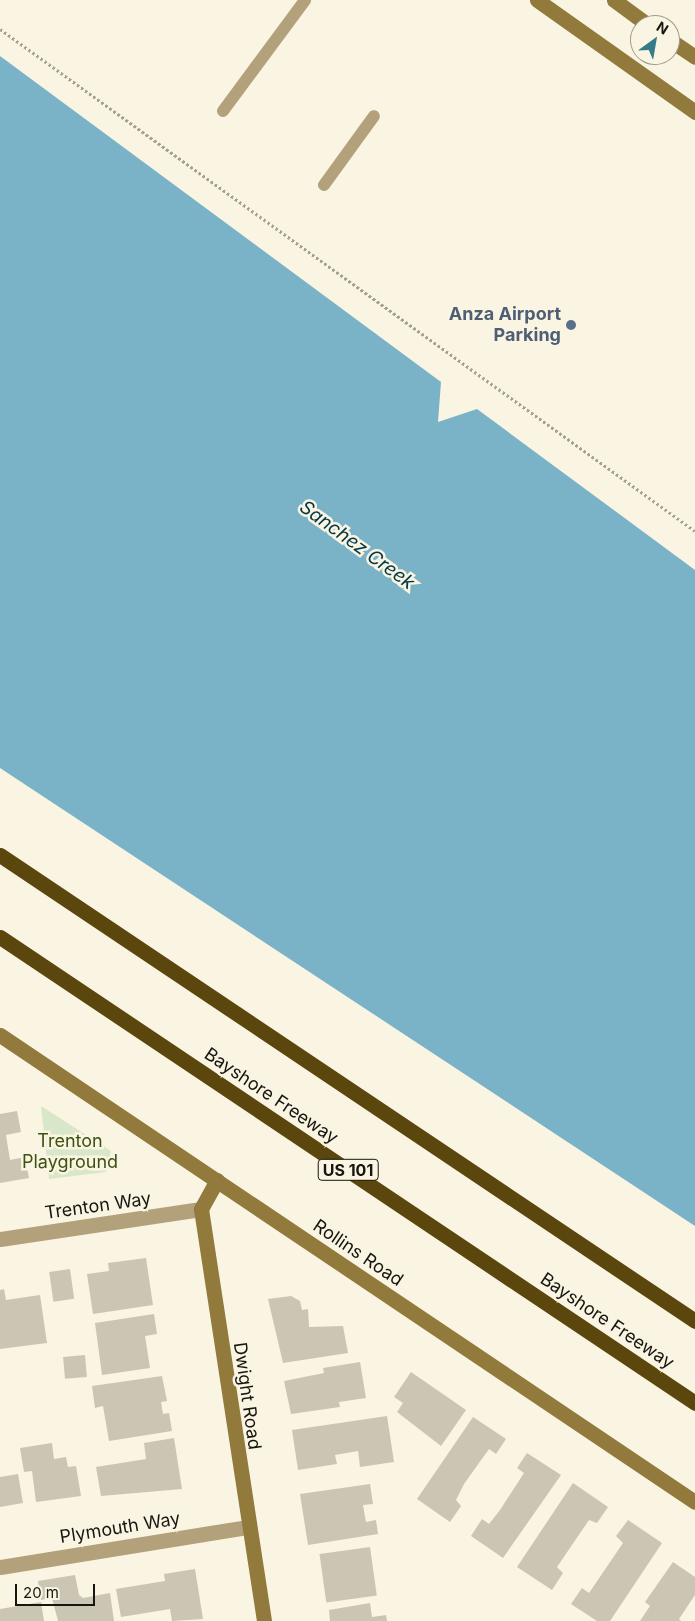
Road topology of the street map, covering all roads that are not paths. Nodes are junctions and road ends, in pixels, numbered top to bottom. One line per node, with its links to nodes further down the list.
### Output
1 (305, 0): 7 (lane)
2 (537, 0): 8 (street)
3 (614, 0): 4 (street)
4 (634, 15)
5 (680, 47): 6 (street)
6 (695, 57)
7 (223, 111)
8 (695, 112)
9 (374, 116): 10 (lane)
10 (324, 185)
11 (0, 856): 17 (highway)
12 (0, 937): 18 (highway, Bayshore Freeway / US 101)
13 (0, 1035): 14 (street, Rollins Road)
14 (217, 1180): 15 (street); 19 (street, Rollins Road)
15 (200, 1209): 16 (street, Trenton Way); 20 (street, Dwight Road)
16 (0, 1239)
17 (695, 1321)
18 (695, 1403)
19 (695, 1502)
20 (247, 1527): 21 (street, Plymouth Way); 22 (street, Dwight Road)
21 (0, 1567)
22 (264, 1621)

